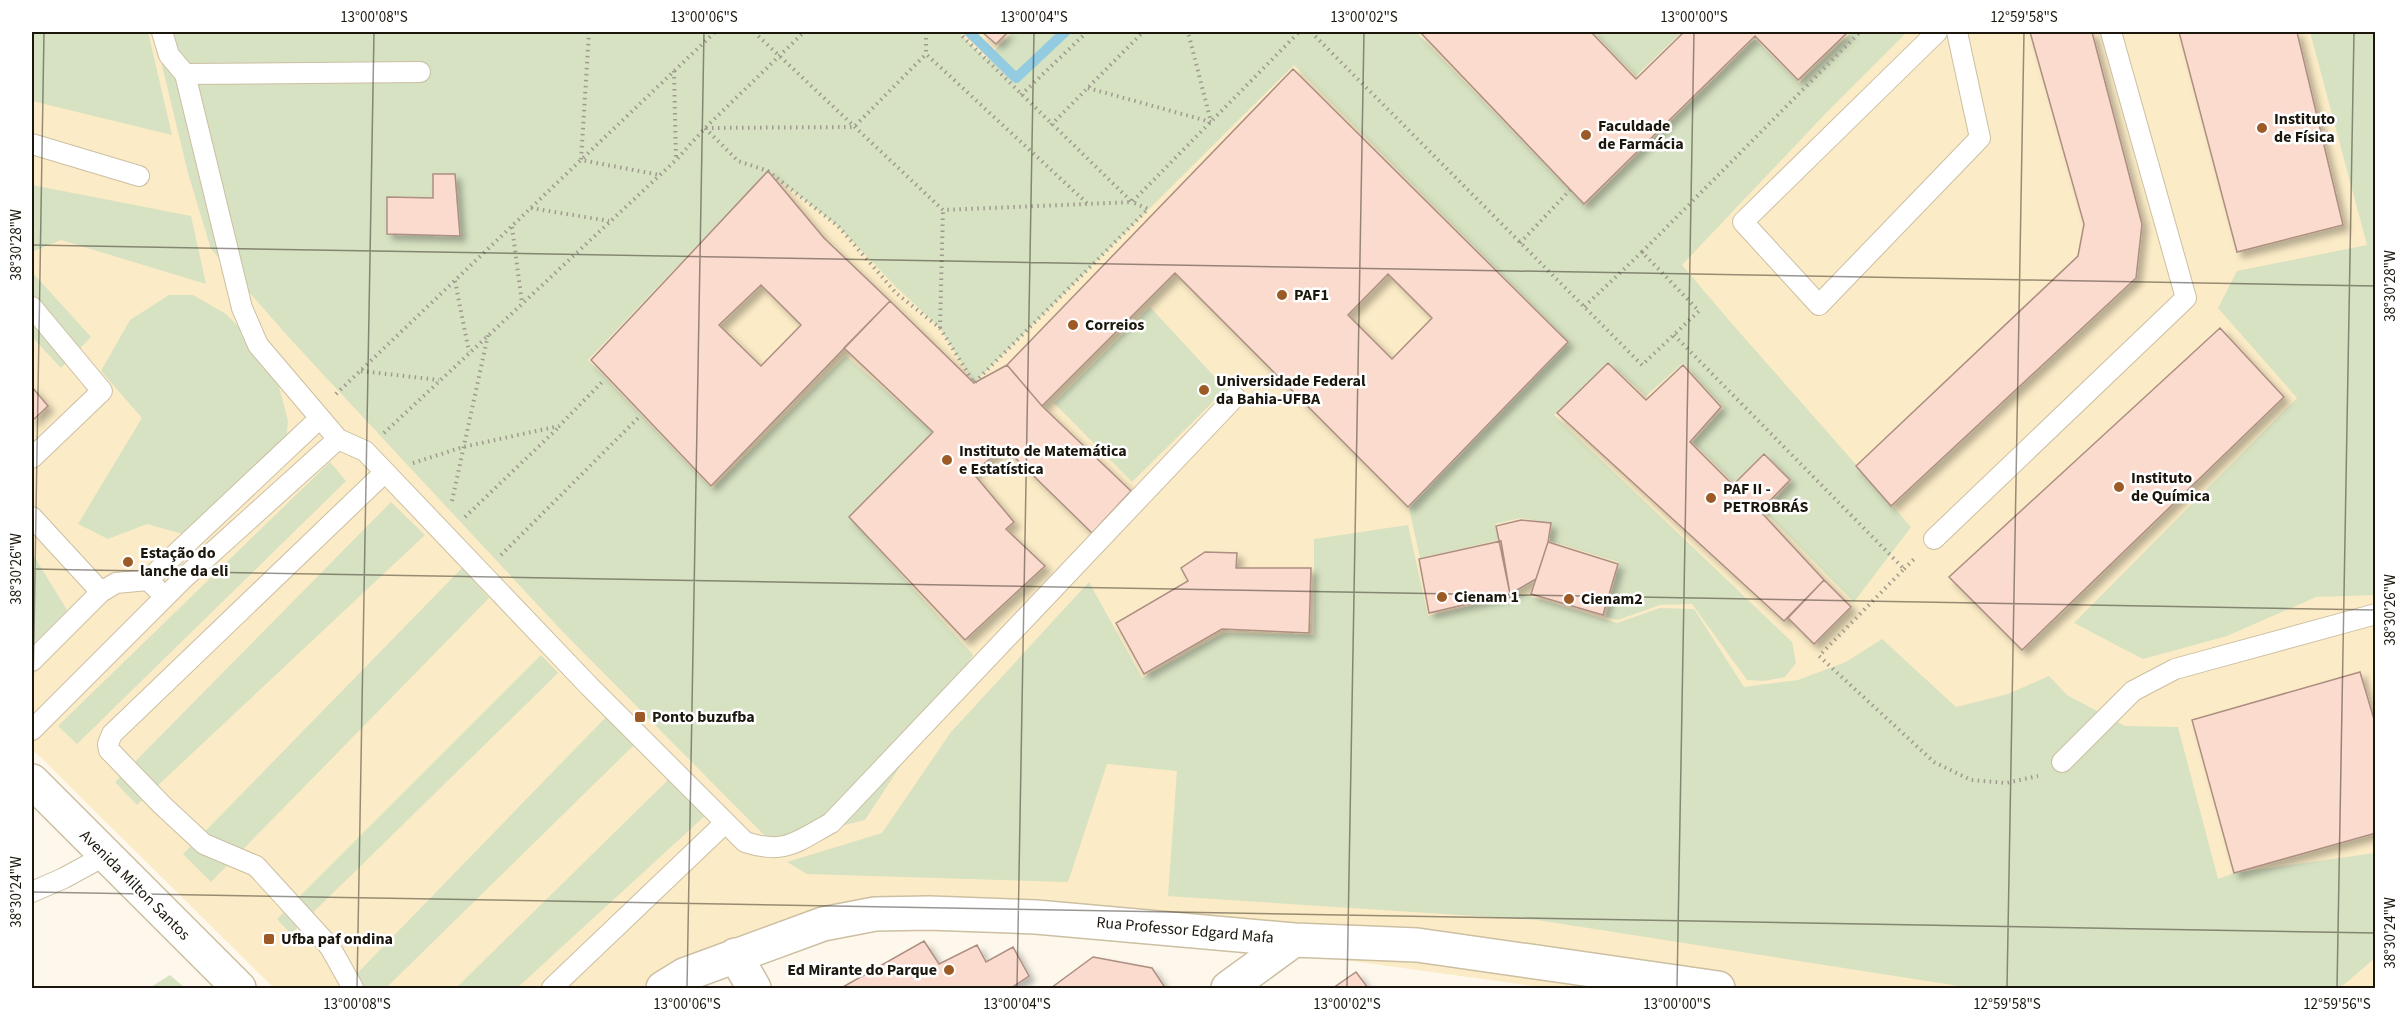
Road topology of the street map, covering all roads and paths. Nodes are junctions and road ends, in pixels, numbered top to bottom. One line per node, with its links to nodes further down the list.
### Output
1 (162, 32): 21 (lane)
2 (589, 32): 29 (path)
3 (715, 32): 19 (path)
4 (754, 32): 18 (path)
5 (804, 32): 18 (path)
6 (926, 32): 17 (path)
7 (958, 32): 23 (path)
8 (1087, 32): 23 (path)
9 (1143, 32): 22 (path)
10 (1188, 32): 24 (path)
11 (1299, 32): 24 (path)
12 (1311, 32): 40 (path)
13 (1860, 32): 41 (path)
14 (1937, 32): 15 (lane)
15 (1957, 32)
16 (2111, 32): 64 (lane)
17 (926, 54): 26 (path); 35 (path)
18 (779, 56): 26 (path); 27 (path)
19 (674, 70): 29 (path); 30 (path)
20 (420, 72): 21 (lane)
21 (185, 74): 54 (lane)
22 (1088, 88): 24 (path); 25 (path)
23 (1021, 95): 25 (path)
24 (1211, 122): 34 (path)
25 (1051, 125): 34 (path)
26 (854, 127): 27 (path); 37 (path)
27 (705, 128): 30 (path); 46 (path)
28 (32, 144): 32 (lane)
29 (581, 160): 31 (path); 36 (path)
30 (676, 160): 31 (path)
31 (660, 174): 38 (path)
32 (139, 177)
33 (1570, 190): 40 (path)
34 (1132, 202): 35 (path); 46 (path)
35 (1089, 205): 37 (path)
36 (531, 208): 38 (path); 39 (path)
37 (943, 210): 46 (path)
38 (610, 221): 43 (path)
39 (512, 227): 42 (path); 43 (path)
40 (1520, 243): 45 (path)
41 (1642, 252): 45 (path); 48 (path)
42 (455, 280): 49 (path); 50 (path)
43 (522, 303): 47 (path)
44 (32, 307): 60 (lane)
45 (1583, 308): 48 (path)
46 (940, 328)
47 (488, 335): 49 (path); 58 (path)
48 (1674, 335): 72 (path)
49 (469, 352): 51 (path)
50 (360, 371): 51 (path); 54 (path)
51 (439, 380): 59 (path)
52 (604, 380): 56 (path)
53 (1236, 397): 74 (lane)
54 (318, 416): 57 (lane); 66 (lane)
55 (638, 418): 65 (path)
56 (559, 426): 58 (path); 63 (path)
57 (338, 439): 59 (lane); 68 (lane)
58 (463, 447): 61 (path); 63 (path)
59 (365, 451): 61 (lane)
60 (32, 458)
61 (384, 473): 63 (lane); 80 (lane)
62 (32, 517): 67 (lane)
63 (444, 537): 65 (lane)
64 (1934, 539)
65 (481, 575): 74 (lane)
66 (148, 580): 67 (lane); 68 (lane)
67 (101, 592): 70 (lane)
68 (165, 598): 71 (lane)
69 (2376, 614): 72 (lane)
70 (32, 661)
71 (32, 730)
72 (2062, 762)
73 (32, 781): 75 (street, Avenida Milton Santos)
74 (725, 823): 81 (lane)
75 (106, 855): 76 (lane); 79 (street, Avenida Milton Santos)
76 (32, 892)
77 (1294, 940): 78 (street, Rua Professor Edgard Mafa); 84 (street); 85 (street, Rua Professor Edgard Mafa)
78 (735, 955): 82 (street, Rua Professor Edgard Mafa); 83 (street)
79 (239, 988)
80 (353, 988)
81 (552, 988)
82 (663, 988)
83 (754, 988)
84 (1228, 988)
85 (1718, 988)

